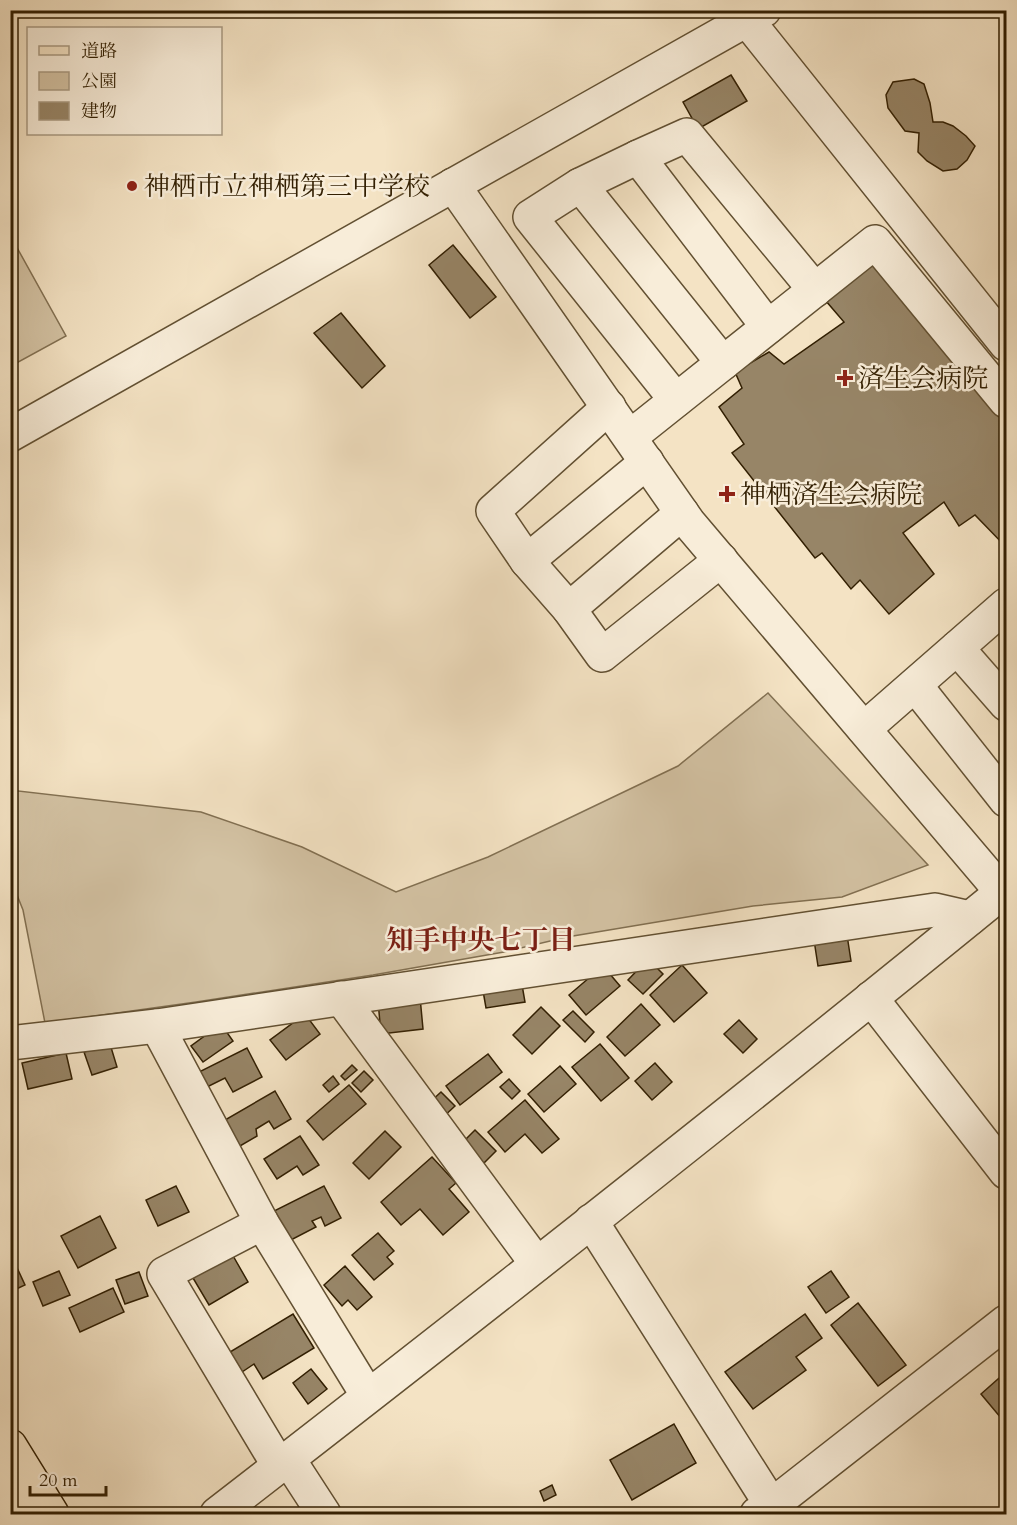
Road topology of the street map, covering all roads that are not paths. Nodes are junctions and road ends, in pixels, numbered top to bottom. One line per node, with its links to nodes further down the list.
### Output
1 (750, 14): 3 (street); 7 (street)
2 (638, 157): 4 (street); 5 (street); 6 (street)
3 (453, 185): 11 (street); 12 (street)
4 (580, 185): 8 (street); 9 (street)
5 (815, 290): 6 (street); 10 (street)
6 (768, 327): 8 (street)
7 (1006, 344)
8 (723, 363): 9 (street)
9 (676, 400): 13 (street)
10 (1006, 401)
11 (609, 407): 13 (street); 16 (street)
12 (10, 435)
13 (639, 450): 14 (street); 16 (street)
14 (682, 513): 15 (street); 18 (street)
15 (721, 560): 18 (street); 22 (street)
16 (526, 561): 18 (street)
17 (1006, 608): 19 (street)
18 (569, 609)
19 (957, 648): 20 (street); 21 (street)
20 (915, 685): 22 (street); 23 (street)
21 (1006, 704)
22 (864, 729): 24 (street)
23 (1006, 800)
24 (1004, 890): 25 (street)
25 (970, 918): 26 (street); 27 (street)
26 (341, 998): 28 (street); 33 (street)
27 (871, 998): 30 (street); 31 (street)
28 (157, 1026): 29 (street); 32 (street)
29 (10, 1043)
30 (1006, 1172)
31 (591, 1221): 33 (street); 39 (street)
32 (261, 1223): 35 (street); 37 (street)
33 (537, 1264): 35 (street)
34 (1006, 1322): 39 (street)
35 (368, 1396): 37 (street)
36 (10, 1446): 41 (main road)
37 (284, 1463): 42 (street); 43 (street)
38 (10, 1498): 40 (main road)
39 (768, 1512)
40 (20, 1515)
41 (52, 1515)
42 (217, 1515)
43 (324, 1515)

